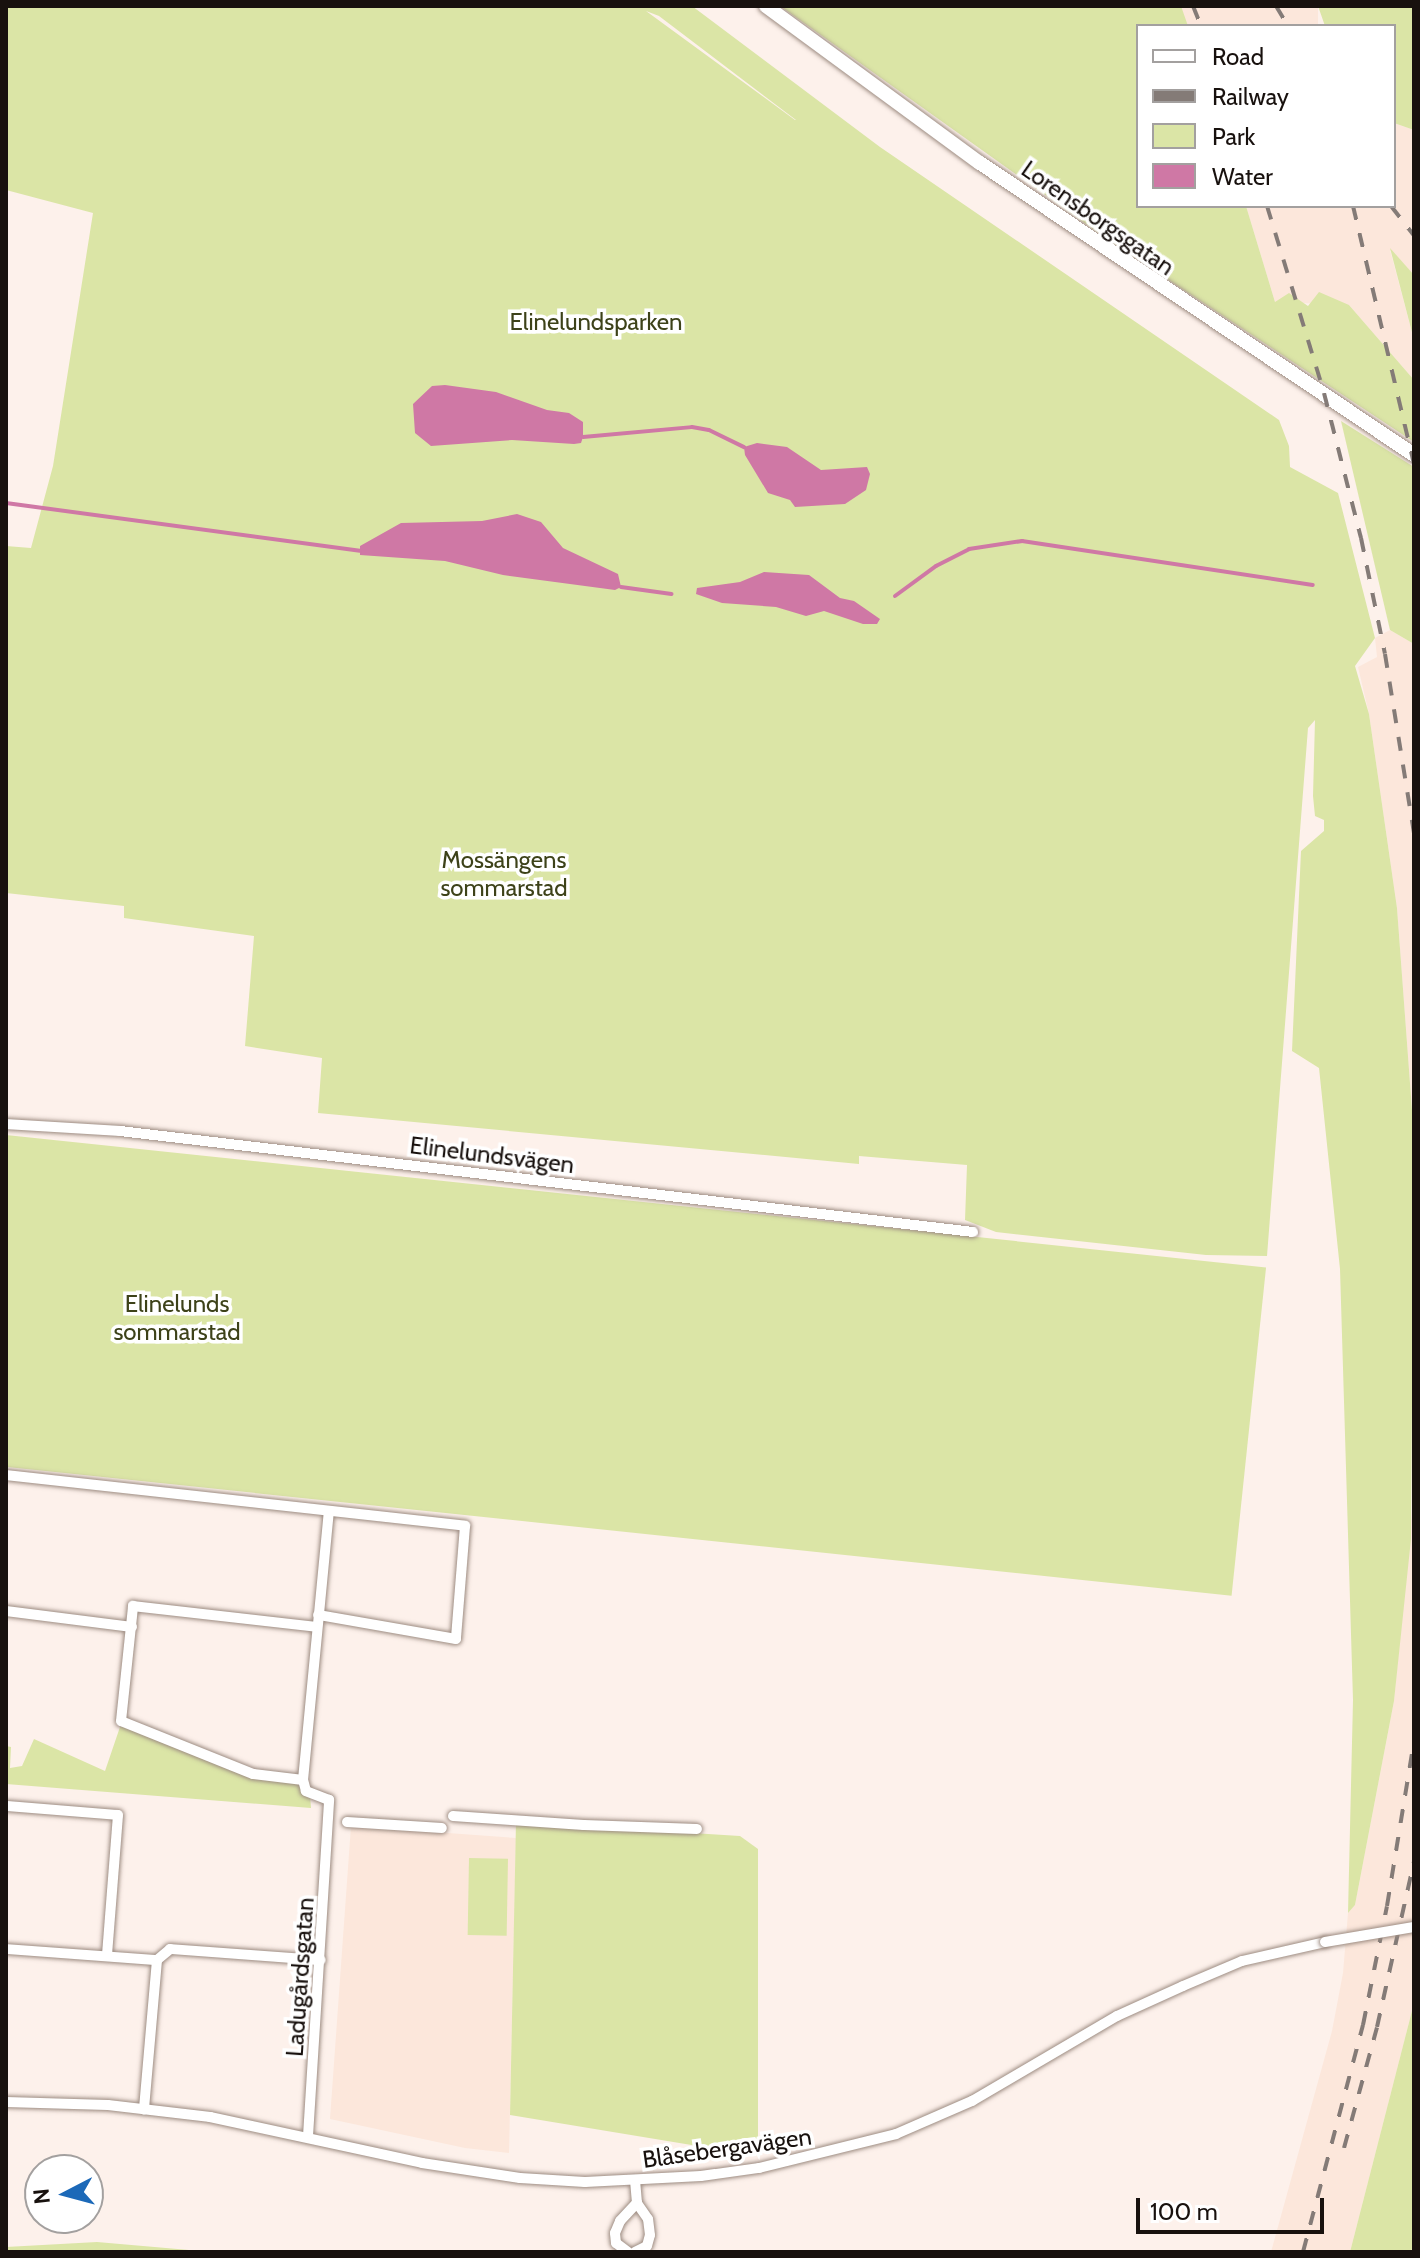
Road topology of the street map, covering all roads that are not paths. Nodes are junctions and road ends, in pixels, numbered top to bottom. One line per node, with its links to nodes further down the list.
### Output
1 (766, 6): 2 (main road, Lorensborgsgatan)
2 (1414, 455)
3 (6, 1124): 4 (street, Elinelundsvägen)
4 (973, 1232)
5 (6, 1475): 6 (street)
6 (329, 1511): 8 (street); 8 (street)
7 (6, 1611): 9 (street)
8 (318, 1615): 10 (street)
9 (132, 1627): 10 (street); 11 (street)
10 (316, 1627): 11 (street)
11 (303, 1780): 21 (street, Ladugårdsgatan)
12 (6, 1806): 19 (street)
13 (453, 1816): 16 (street)
14 (347, 1822): 15 (street)
15 (442, 1828)
16 (697, 1829)
17 (1414, 1927): 25 (street, Blåsebergavägen, bridge)
18 (6, 1949): 19 (street)
19 (107, 1956): 20 (street)
20 (157, 1960): 21 (street); 23 (street)
21 (321, 1960): 24 (street, Ladugårdsgatan)
22 (6, 2102): 23 (street, Blåsebergavägen)
23 (144, 2109): 24 (street, Blåsebergavägen)
24 (308, 2136): 25 (street, Blåsebergavägen)
25 (635, 2182): 26 (street)
26 (637, 2203): 27 (street); 28 (street)
27 (628, 2252)
28 (635, 2252)

